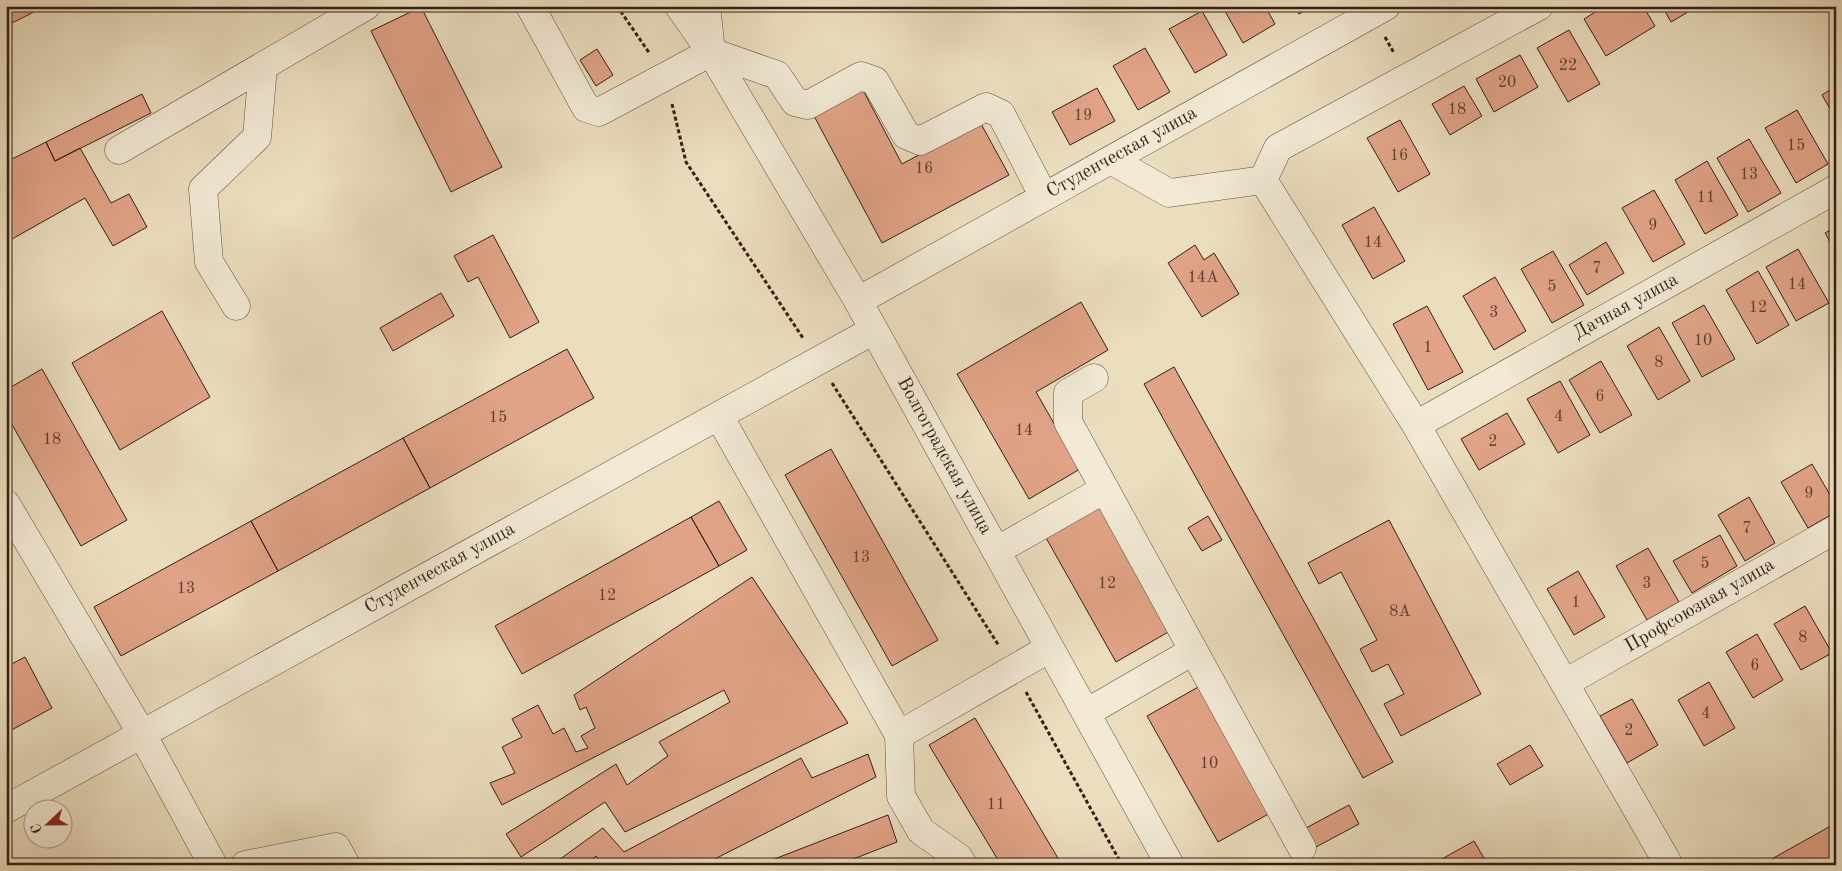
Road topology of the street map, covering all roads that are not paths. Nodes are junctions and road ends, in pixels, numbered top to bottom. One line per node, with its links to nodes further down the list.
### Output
1 (366, 6): 8 (street)
2 (530, 6): 7 (street)
3 (679, 6): 7 (street, Волгоградская улица)
4 (706, 6): 7 (street, Волгоградская улица)
5 (1539, 6): 11 (street)
6 (1379, 10): 10 (street, Студенческая улица)
7 (711, 52): 13 (street); 14 (street, Волгоградская улица)
8 (263, 66): 9 (street); 15 (street)
9 (119, 150)
10 (1111, 160): 11 (street); 13 (street, Студенческая улица)
11 (1263, 180): 19 (street)
12 (1836, 189): 19 (street, Дачная улица)
13 (1044, 197): 14 (street, Студенческая улица)
14 (858, 301): 16 (street, Волгоградская улица)
15 (236, 306)
16 (874, 330): 18 (street, Студенческая улица); 23 (street, Волгоградская улица)
17 (1094, 378): 20 (street)
18 (719, 416): 28 (street, Студенческая улица); 29 (street)
19 (1416, 425): 26 (street)
20 (1105, 489): 23 (street); 25 (street)
21 (6, 504): 28 (street)
22 (1836, 529): 26 (street, Профсоюзная улица)
23 (996, 551): 24 (street, Волгоградская улица)
24 (1050, 648): 27 (street, Волгоградская улица); 29 (street)
25 (1194, 650): 27 (street); 31 (street)
26 (1565, 683): 37 (street)
27 (1086, 713): 36 (street, Волгоградская улица)
28 (142, 734): 30 (street, Студенческая улица); 32 (street)
29 (899, 735): 35 (street)
30 (6, 809)
31 (1302, 848)
32 (213, 865)
33 (245, 865): 34 (street)
34 (346, 865)
35 (963, 865)
36 (1170, 865)
37 (1669, 865)

